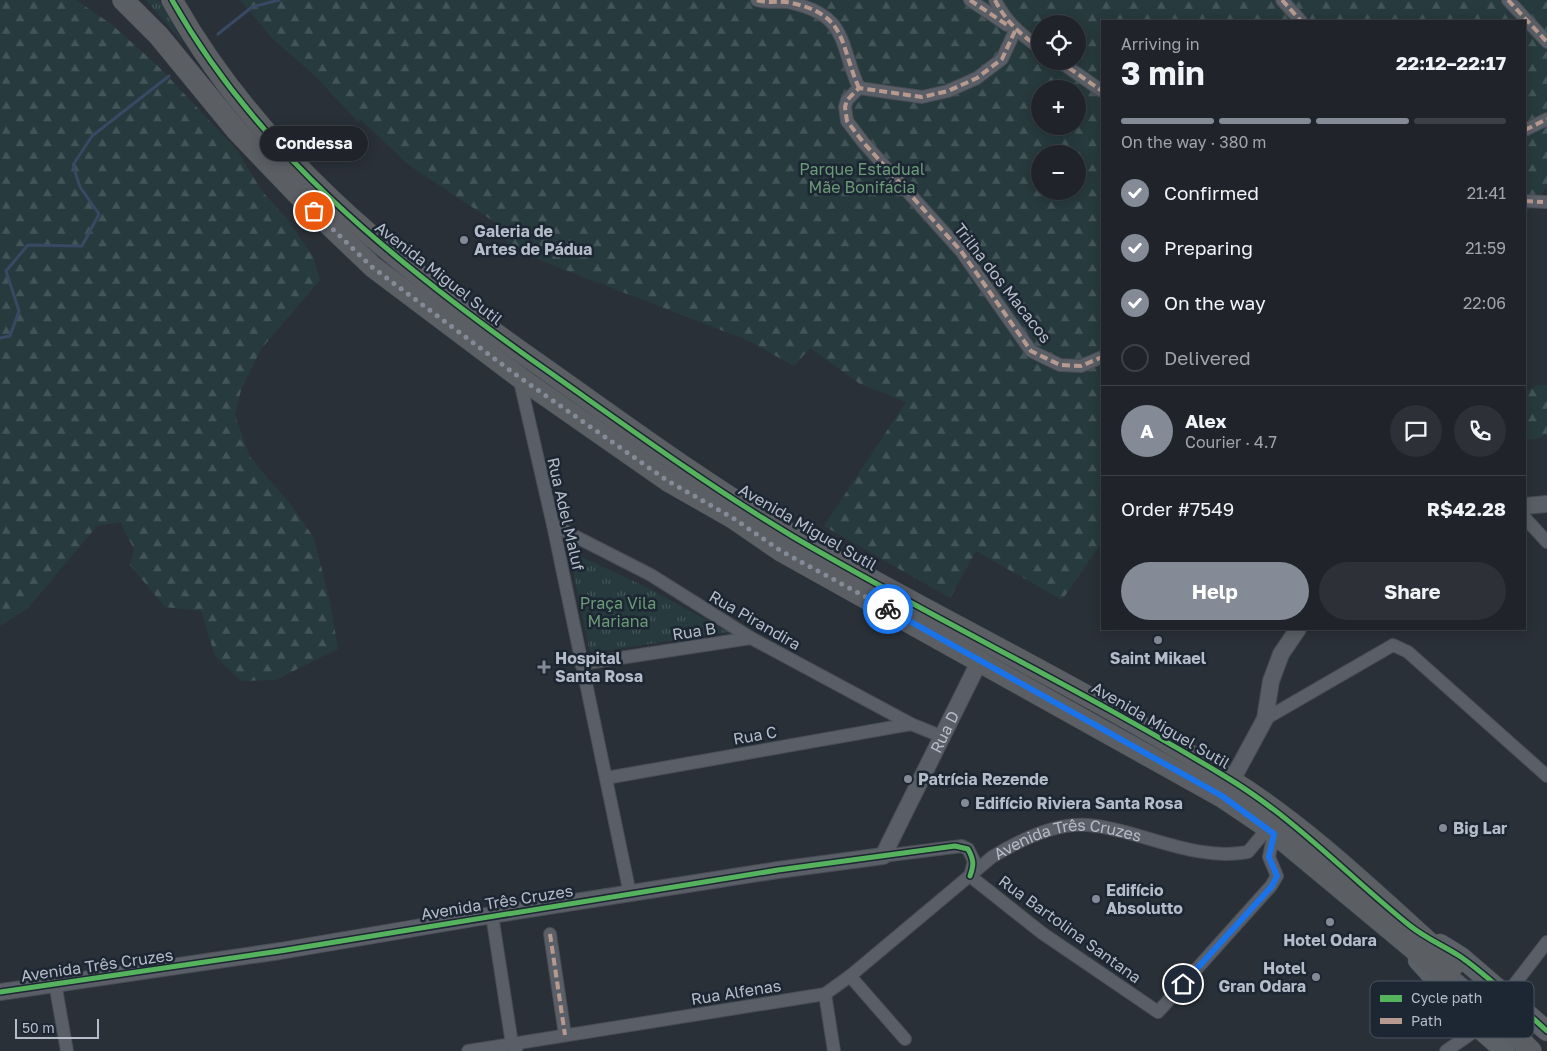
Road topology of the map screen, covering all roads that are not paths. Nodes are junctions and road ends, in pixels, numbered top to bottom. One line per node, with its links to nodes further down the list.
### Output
1 (123, 0): 20 (highway, Avenida Miguel Sutil)
2 (172, 0): 35 (highway, Avenida Miguel Sutil)
3 (757, 0): 13 (street)
4 (970, 0): 9 (street)
5 (995, 0): 9 (street)
6 (1282, 0): 8 (street)
7 (1508, 0): 11 (street)
8 (1300, 20)
9 (1015, 31): 10 (street); 13 (street)
10 (1031, 42)
11 (1547, 42)
12 (1072, 70): 14 (street)
13 (859, 88): 19 (street, Trilha dos Macacos)
14 (1101, 90)
15 (1547, 119): 16 (street)
16 (1526, 130)
17 (1526, 201): 18 (street)
18 (1545, 202)
19 (1101, 358)
20 (519, 377): 24 (street, Rua Adel Maluf); 28 (highway, Avenida Miguel Sutil)
21 (1547, 504): 22 (street)
22 (1526, 506)
23 (1526, 519): 25 (street)
24 (553, 525): 27 (street, Rua Pirandira); 29 (street, Rua Adel Maluf)
25 (1547, 542)
26 (1297, 630): 30 (street)
27 (751, 638): 29 (street, Rua B); 31 (street, Rua Pirandira)
28 (980, 660): 32 (street, Rua D); 36 (highway, Avenida Miguel Sutil)
29 (581, 664): 34 (street, Rua Adel Maluf)
30 (1265, 720): 33 (street); 35 (street)
31 (911, 724): 32 (street, Rua Pirandira); 34 (street, Rua C)
32 (943, 737): 38 (street, Rua D)
33 (1547, 776)
34 (606, 778): 41 (street, Rua Adel Maluf)
35 (1232, 780): 43 (highway, Avenida Miguel Sutil)
36 (1271, 831): 37 (street); 39 (street, Rua Bartolina Santana); 43 (highway, Avenida Miguel Sutil)
37 (1248, 852): 39 (street); 40 (street, Avenida Três Cruzes)
38 (883, 856): 40 (street, Avenida Três Cruzes); 41 (street, Avenida Três Cruzes)
39 (1269, 857): 40 (street, Rua Bartolina Santana)
40 (970, 876): 46 (street, Rua Alfenas)
41 (630, 894): 42 (street, Avenida Três Cruzes)
42 (492, 915): 52 (street, Avenida Três Cruzes); 63 (street)
43 (1407, 933): 47 (main road, Avenida Miguel Sutil); 48 (highway); 49 (highway); 50 (main road, Avenida Miguel Sutil)
44 (550, 934): 57 (street)
45 (1547, 942): 51 (street)
46 (850, 976): 54 (street, Rua Alfenas); 62 (street)
47 (1435, 981)
48 (1458, 981)
49 (1464, 981)
50 (1491, 981)
51 (1517, 981)
52 (55, 983): 53 (street, Avenida Três Cruzes); 65 (street)
53 (0, 992)
54 (825, 994): 57 (street, Rua Alfenas); 67 (street)
55 (1534, 1019): 56 (main road, Avenida Miguel Sutil)
56 (1547, 1031)
57 (565, 1035): 63 (street, Rua Alfenas)
58 (1465, 1038): 68 (street)
59 (1490, 1038): 69 (main road, Avenida Miguel Sutil)
60 (1518, 1038): 70 (highway)
61 (1533, 1038): 64 (highway)
62 (905, 1039)
63 (515, 1048): 66 (street, Rua Alfenas)
64 (1547, 1050)
65 (66, 1051)
66 (468, 1051)
67 (834, 1051)
68 (1446, 1051)
69 (1505, 1051)
70 (1532, 1051)

